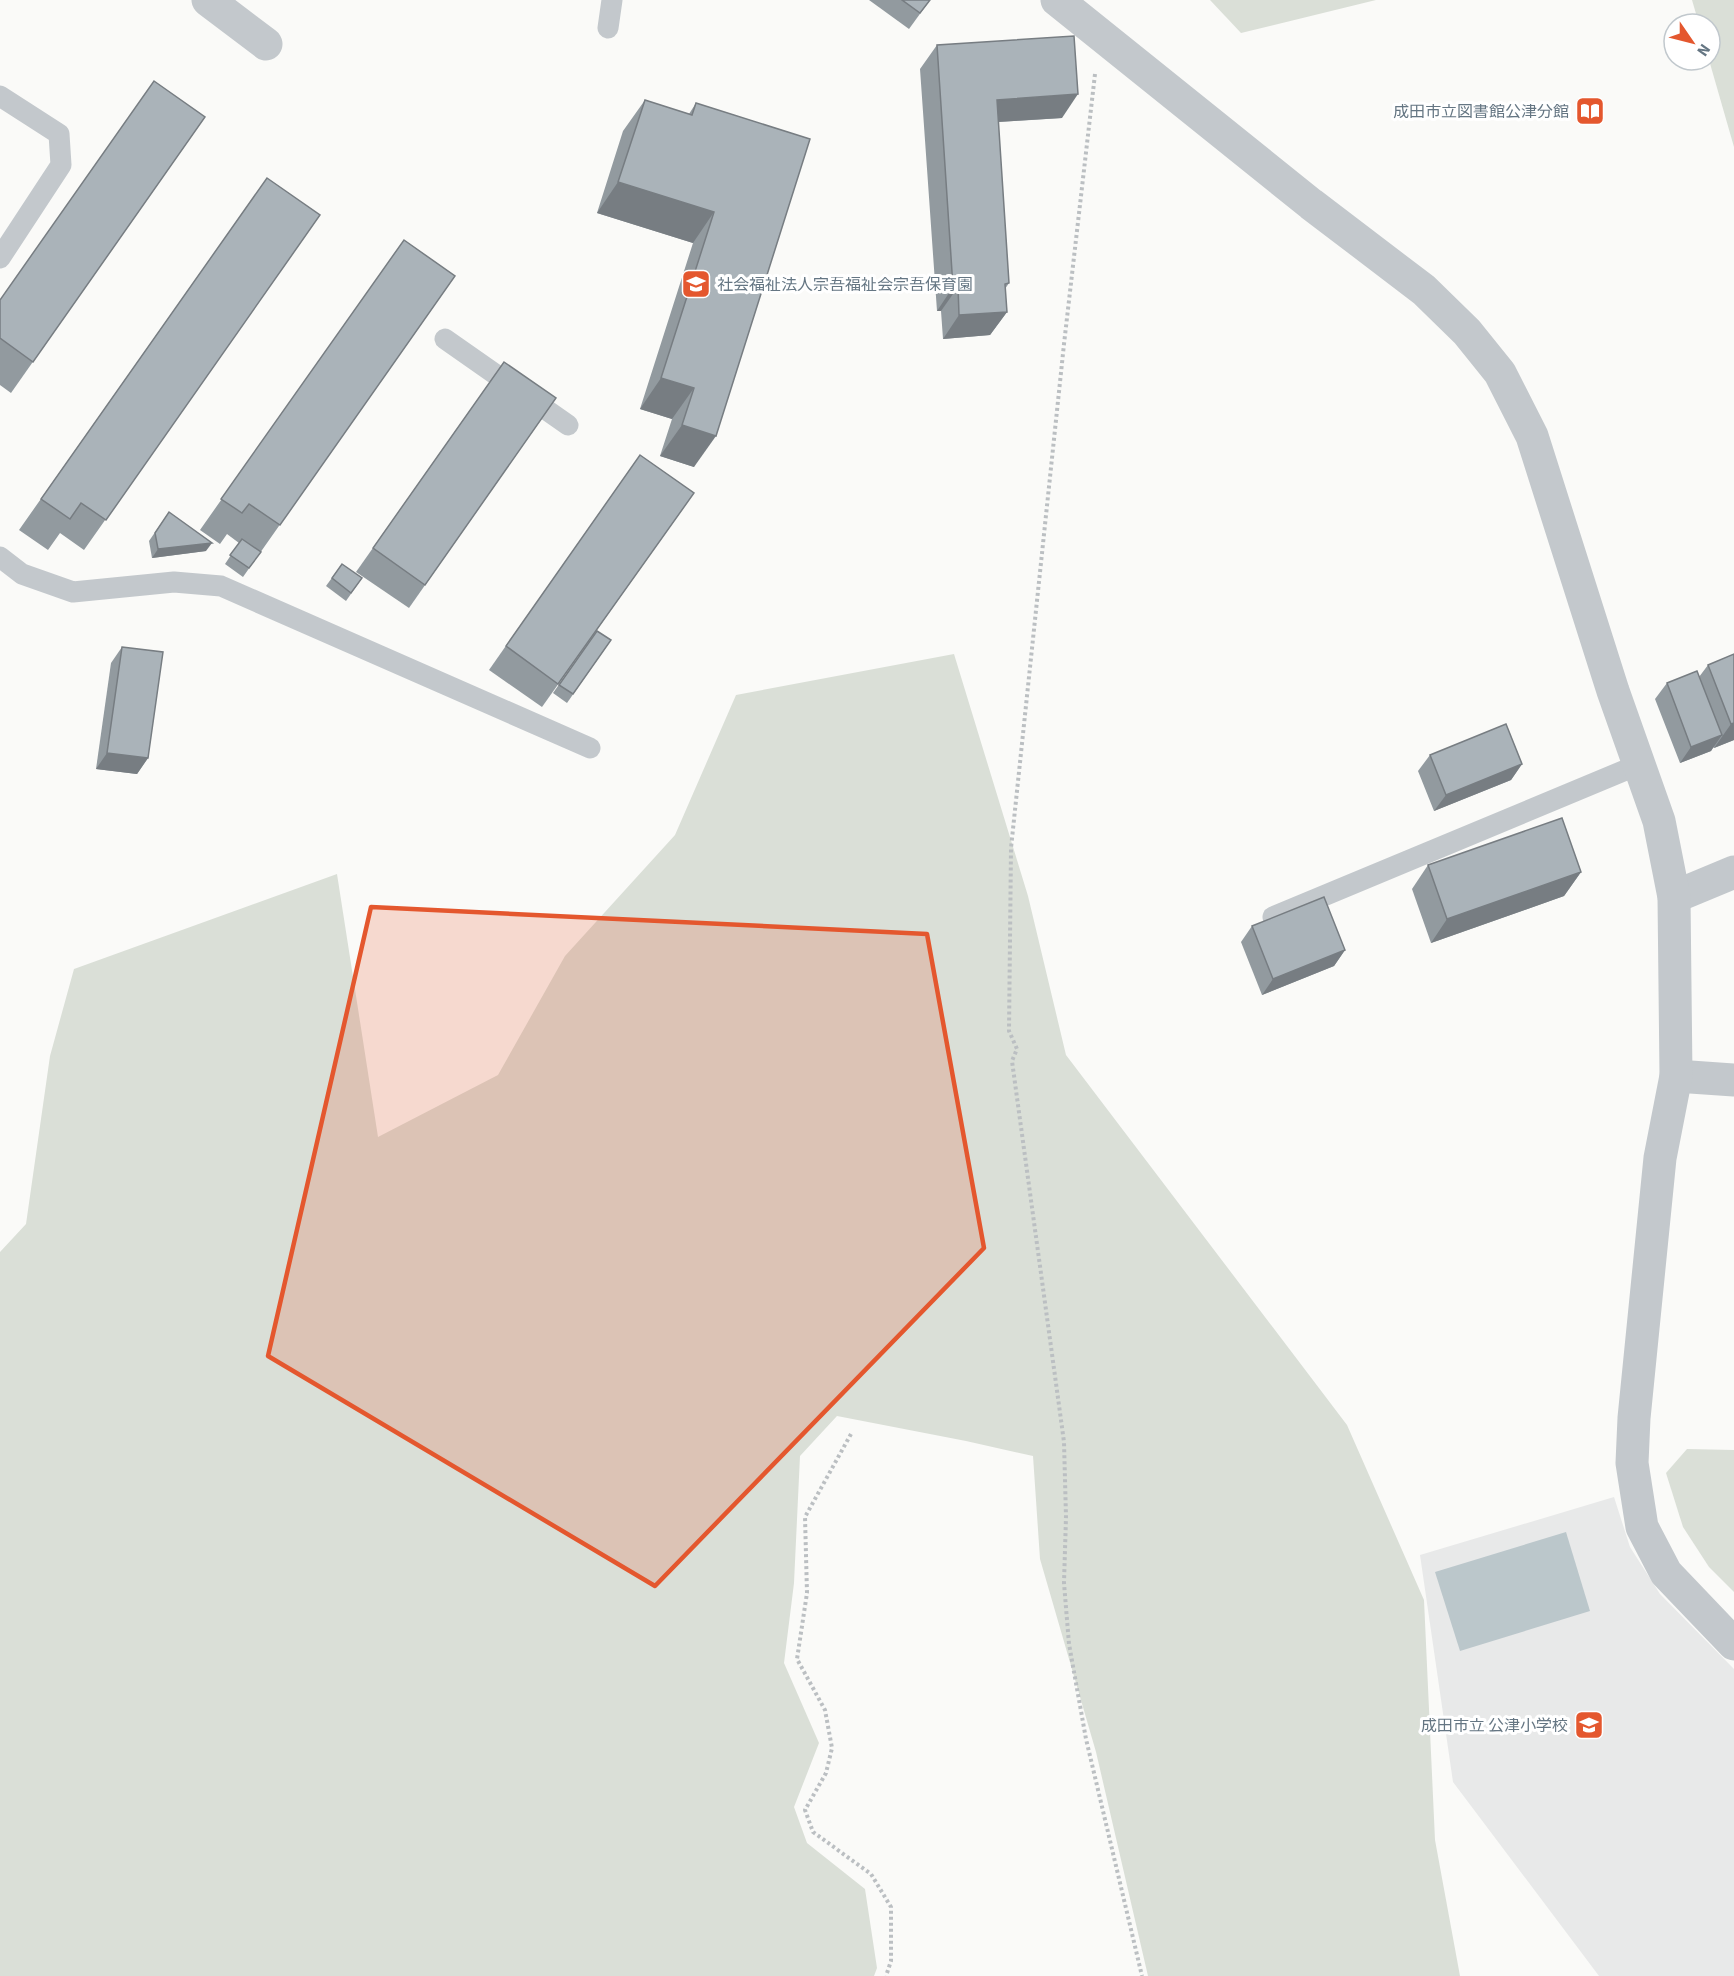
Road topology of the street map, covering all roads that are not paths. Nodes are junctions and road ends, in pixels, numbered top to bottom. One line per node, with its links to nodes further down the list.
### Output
1 (208, 0): 5 (street)
2 (612, 0): 4 (lane)
3 (1057, 0): 12 (street)
4 (608, 28)
5 (266, 44)
6 (0, 96): 7 (lane)
7 (0, 258)
8 (445, 339): 9 (lane)
9 (568, 425)
10 (0, 557): 11 (lane)
11 (590, 748)
12 (1640, 764): 14 (street); 15 (lane)
13 (1734, 872): 14 (street)
14 (1674, 897): 16 (street)
15 (1273, 917)
16 (1676, 1076): 17 (street); 18 (street)
17 (1734, 1080)
18 (1734, 1644)

